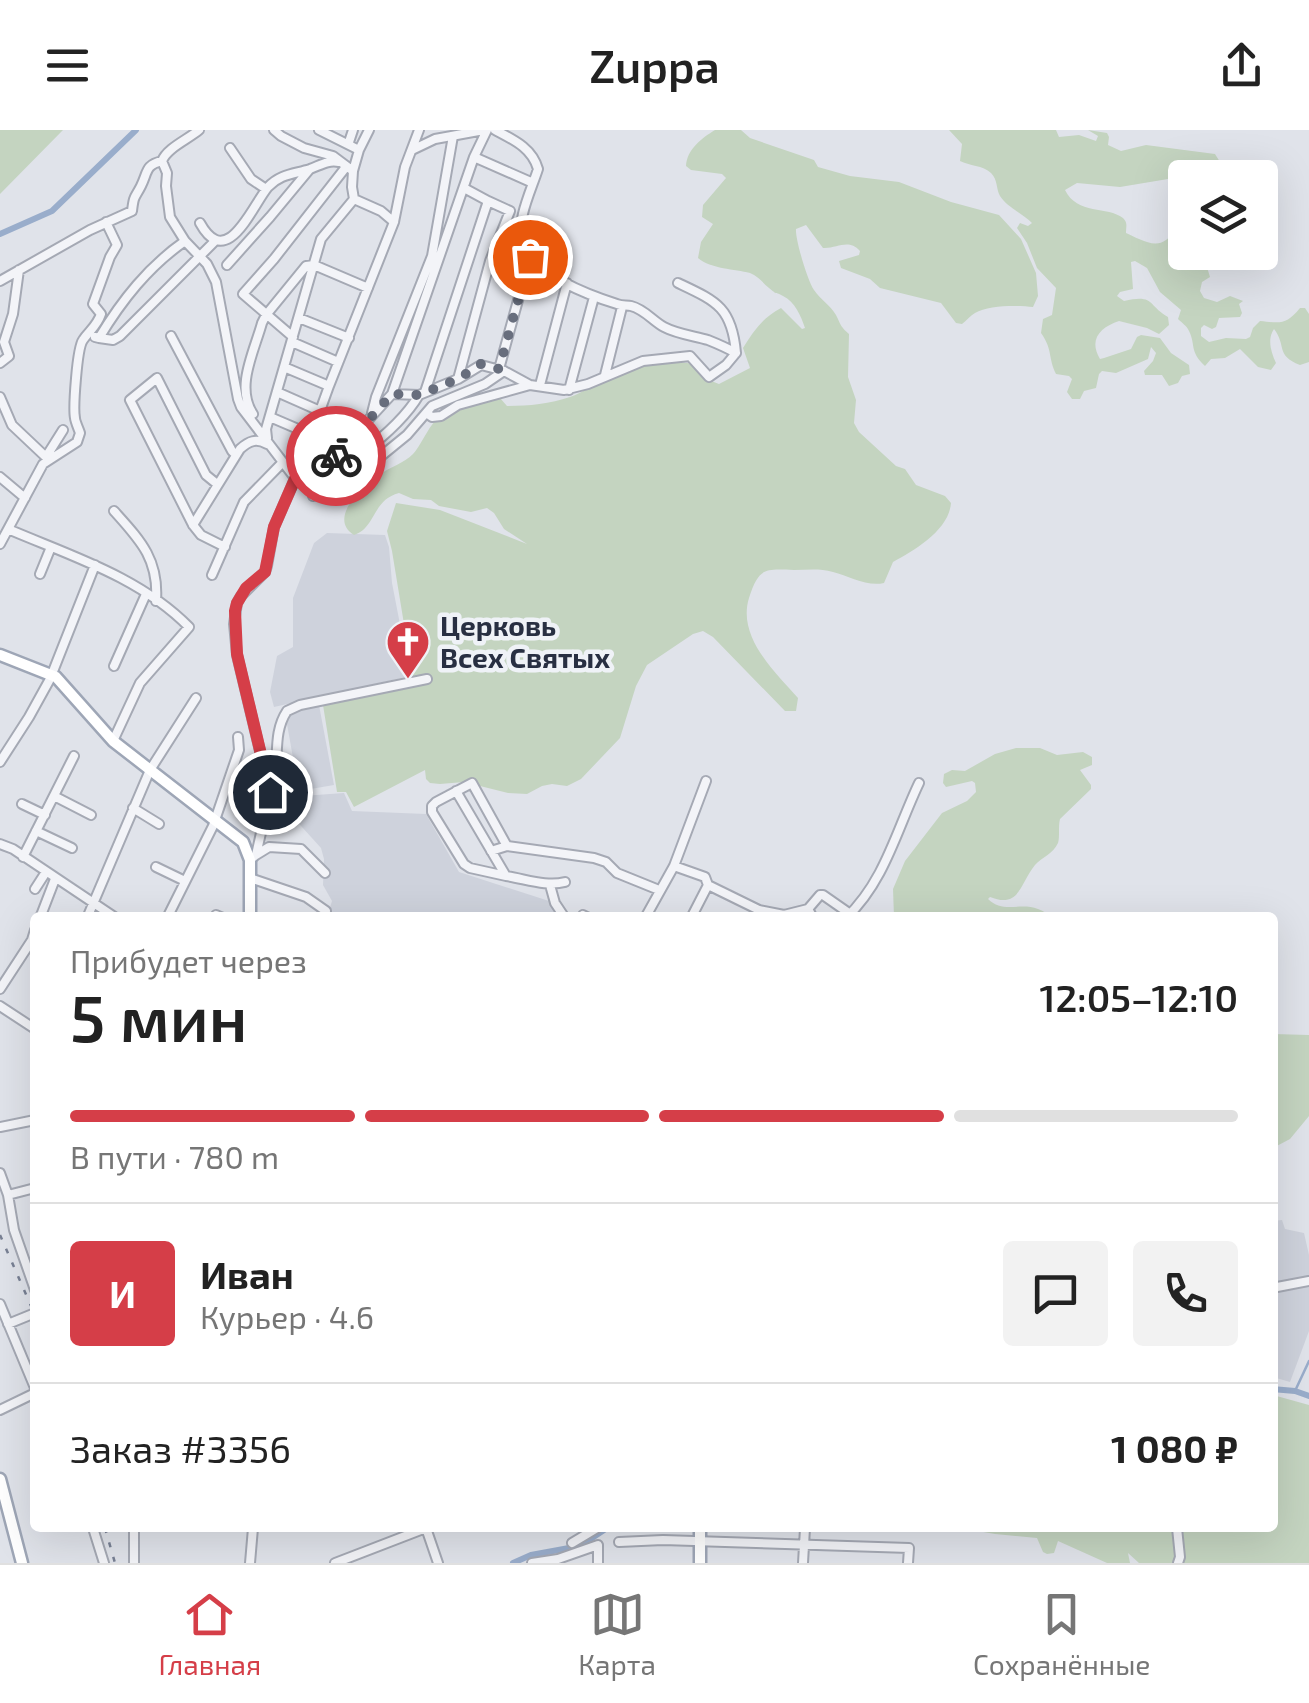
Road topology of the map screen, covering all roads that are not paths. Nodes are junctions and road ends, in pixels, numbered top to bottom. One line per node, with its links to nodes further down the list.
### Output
1 (198, 130): 14 (street)
2 (274, 130): 15 (street)
3 (319, 130): 11 (street)
4 (354, 130): 11 (street)
5 (370, 130): 11 (street)
6 (419, 130): 12 (street)
7 (486, 130): 9 (street); 13 (street)
8 (495, 130): 17 (street)
9 (453, 136): 12 (street); 62 (street)
10 (230, 148): 19 (street)
11 (355, 148): 15 (street)
12 (410, 151): 23 (street)
13 (474, 157): 17 (street); 18 (street)
14 (162, 161): 22 (street); 26 (street)
15 (346, 166): 16 (street); 20 (street); 38 (street)
16 (309, 169): 19 (street); 29 (street)
17 (534, 183): 27 (street)
18 (464, 188): 21 (street); 58 (street)
19 (266, 189): 25 (street)
20 (354, 199): 23 (street); 30 (street)
21 (488, 201): 52 (street); 57 (street)
22 (106, 222): 31 (street); 41 (street)
23 (394, 222): 35 (street)
24 (200, 223): 25 (street)
25 (216, 240): 28 (street)
26 (185, 241): 28 (street); 43 (street)
27 (530, 257): 33 (street); 50 (street)
28 (200, 258): 43 (street); 67 (street)
29 (227, 265)
30 (314, 265): 35 (street); 38 (street); 39 (street)
31 (19, 270): 32 (street); 40 (street)
32 (0, 281)
33 (567, 283): 36 (street); 53 (street)
34 (678, 283): 46 (street)
35 (368, 288): 44 (street)
36 (594, 297): 37 (street); 55 (street)
37 (622, 306): 46 (street); 51 (street)
38 (266, 316): 45 (street); 64 (street)
39 (298, 318): 44 (street); 45 (street)
40 (4, 325): 48 (street)
41 (87, 336): 43 (street); 69 (street)
42 (171, 336): 68 (street)
43 (99, 338)
44 (349, 338): 47 (street)
45 (292, 340): 47 (street); 49 (street)
46 (736, 353): 51 (street)
47 (338, 362): 54 (street)
48 (0, 363)
49 (284, 367): 54 (street); 56 (street)
50 (502, 370): 52 (street); 53 (street); 61 (street)
51 (604, 376): 55 (street)
52 (458, 379): 57 (street)
53 (535, 385): 55 (street); 61 (street)
54 (329, 386): 60 (street)
55 (569, 390)
56 (277, 392): 60 (street); 63 (street)
57 (422, 393): 58 (street); 61 (street)
58 (392, 394): 62 (street)
59 (0, 397): 69 (street)
60 (320, 412): 66 (street)
61 (426, 413)
62 (372, 414): 71 (street)
63 (270, 417): 64 (street); 66 (street)
64 (266, 429): 67 (street)
65 (63, 430): 69 (street)
66 (312, 436): 71 (street)
67 (271, 446): 68 (street); 70 (street)
68 (236, 455): 73 (street)
69 (47, 458): 74 (street)
70 (283, 462): 71 (street); 80 (street)
71 (296, 475): 99 (street)
72 (0, 477): 74 (street)
73 (217, 484): 76 (street); 76 (street)
74 (25, 498): 77 (street)
75 (114, 510): 85 (street)
76 (193, 526): 80 (street)
77 (8, 529): 78 (street); 79 (street)
78 (0, 544)
79 (51, 546): 81 (street); 82 (street)
80 (225, 547): 83 (street)
81 (95, 564): 84 (street); 88 (street)
82 (40, 574)
83 (212, 575)
84 (146, 594): 85 (street); 87 (street)
85 (156, 601): 92 (street)
86 (0, 654): 88 (main road)
87 (114, 666)
88 (52, 676): 92 (main road); 94 (street)
89 (428, 679): 99 (street)
90 (196, 698): 95 (street)
91 (238, 737): 105 (street)
92 (114, 741): 95 (main road)
93 (74, 756): 100 (street)
94 (0, 762)
95 (150, 770): 102 (street); 105 (main road)
96 (706, 781): 115 (street)
97 (919, 782): 142 (street)
98 (456, 791): 109 (street); 111 (street); 118 (street)
99 (270, 792): 113 (street)
100 (54, 796): 103 (street); 104 (street)
101 (22, 804): 104 (street)
102 (134, 808): 106 (street); 129 (street)
103 (91, 814)
104 (44, 815): 107 (street)
105 (214, 819): 113 (main road); 122 (street)
106 (159, 824)
107 (36, 831): 110 (street); 112 (street)
108 (0, 844): 112 (street)
109 (507, 846): 111 (street); 127 (street)
110 (72, 848)
111 (491, 850): 118 (street)
112 (24, 857): 116 (street)
113 (253, 858): 117 (street); 119 (main road)
114 (156, 866): 122 (street)
115 (674, 866): 125 (street); 127 (street)
116 (46, 872): 120 (street); 126 (street)
117 (326, 873)
118 (506, 876): 124 (street)
119 (250, 878): 128 (street); 134 (main road)
120 (56, 879): 129 (street); 130 (street)
121 (298, 879): 128 (street)
122 (185, 880): 133 (street)
123 (565, 882): 124 (street)
124 (550, 885): 136 (street)
125 (708, 885): 138 (street); 139 (street)
126 (35, 890)
127 (659, 890): 137 (street)
128 (292, 892): 135 (street)
129 (92, 903): 131 (street); 132 (street)
130 (42, 912)
131 (89, 912)
132 (106, 912)
133 (170, 912)
134 (250, 912)
135 (323, 912)
136 (561, 912)
137 (648, 912)
138 (694, 912)
139 (755, 912)
140 (812, 912): 141 (street)
141 (846, 912)
142 (854, 912)
143 (30, 943): 144 (street)
144 (0, 989)
145 (0, 1006): 146 (street)
146 (30, 1026)
147 (30, 1121): 148 (street)
148 (0, 1126)
149 (0, 1174): 151 (street)
150 (30, 1189): 151 (street)
151 (8, 1195): 152 (street)
152 (30, 1276)
153 (1309, 1280): 154 (street)
154 (1278, 1287)
155 (0, 1304): 157 (street)
156 (30, 1315): 157 (street)
157 (8, 1324): 158 (street)
158 (30, 1379)
159 (30, 1394): 160 (street)
160 (0, 1410)
161 (0, 1480): 175 (main road)
162 (94, 1532): 176 (street)
163 (134, 1532): 177 (street)
164 (253, 1532): 178 (street)
165 (416, 1532): 179 (street)
166 (427, 1532): 180 (street)
167 (573, 1532): 168 (street)
168 (591, 1532)
169 (700, 1532): 173 (main road)
170 (804, 1532): 174 (street)
171 (1178, 1532): 186 (street)
172 (619, 1542): 173 (street)
173 (700, 1542): 174 (street); 183 (main road)
174 (803, 1544): 184 (street); 185 (street)
175 (22, 1563)
176 (104, 1563)
177 (134, 1563)
178 (250, 1563)
179 (335, 1563)
180 (438, 1563)
181 (532, 1563): 182 (street)
182 (598, 1563)
183 (700, 1563)
184 (803, 1563)
185 (908, 1563)
186 (1178, 1563)

